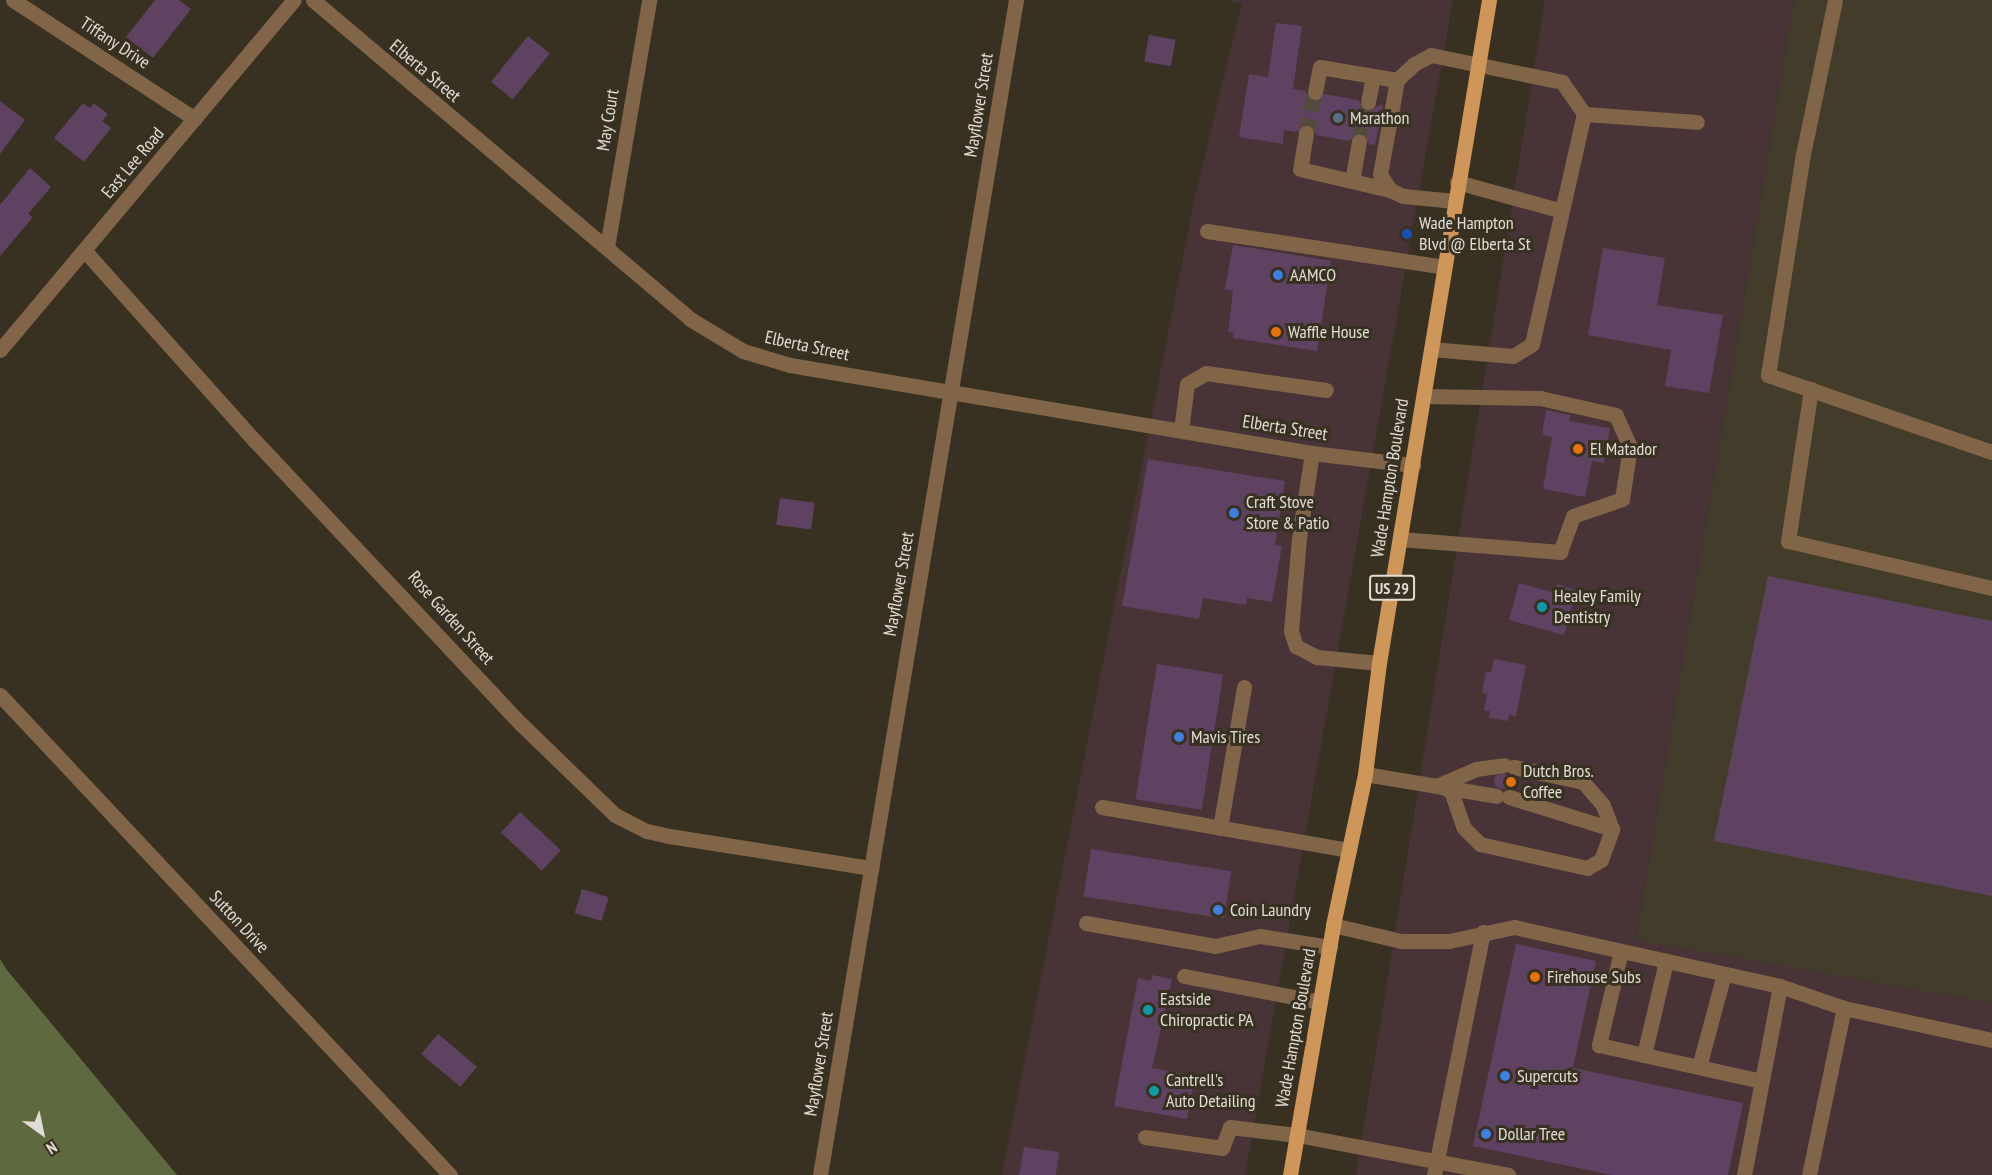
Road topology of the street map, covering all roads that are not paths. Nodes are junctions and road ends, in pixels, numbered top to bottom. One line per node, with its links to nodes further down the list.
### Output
1 (14, 0): 14 (street, Tiffany Drive)
2 (294, 0): 14 (street, East Lee Road)
3 (313, 0): 24 (street, Elberta Street)
4 (649, 0): 24 (street, May Court)
5 (1016, 0): 31 (street, Mayflower Street)
6 (1489, 0): 8 (main road, Wade Hampton Boulevard / US 29)
7 (1835, 0): 29 (street)
8 (1476, 62): 10 (street); 13 (street); 19 (main road, Wade Hampton Boulevard / US 29)
9 (1373, 76): 10 (street); 11 (street); 12 (street)
10 (1397, 80): 20 (street)
11 (1315, 92)
12 (1368, 102)
13 (1584, 114): 15 (street); 22 (street)
14 (195, 119): 25 (street, East Lee Road)
15 (1697, 122)
16 (1306, 134): 18 (street)
17 (1359, 142): 18 (street)
18 (1352, 181): 20 (street)
19 (1457, 182): 21 (main road, Wade Hampton Boulevard / US 29); 22 (street)
20 (1390, 190): 21 (street)
21 (1455, 201): 26 (main road, Wade Hampton Boulevard / US 29)
22 (1562, 211): 27 (street)
23 (1207, 231): 26 (street)
24 (607, 247): 31 (street, Elberta Street)
25 (84, 250): 28 (street, East Lee Road); 48 (street, Rose Garden Street)
26 (1444, 267): 27 (main road, Wade Hampton Boulevard / US 29)
27 (1431, 349): 32 (main road, Wade Hampton Boulevard / US 29)
28 (0, 350)
29 (1811, 389): 34 (street); 38 (street)
30 (1326, 390): 33 (street)
31 (951, 392): 33 (street, Elberta Street); 48 (street, Mayflower Street)
32 (1424, 396): 36 (main road, Wade Hampton Boulevard / US 29); 37 (street)
33 (1181, 430): 35 (street, Elberta Street)
34 (1992, 452)
35 (1312, 453): 36 (street, Elberta Street); 39 (street)
36 (1413, 465): 37 (main road, Wade Hampton Boulevard / US 29)
37 (1400, 539): 39 (main road, Wade Hampton Boulevard / US 29)
38 (1992, 588)
39 (1378, 663): 42 (main road, Wade Hampton Boulevard / US 29)
40 (1244, 687): 45 (street)
41 (0, 694): 67 (street, Sutton Drive)
42 (1365, 774): 43 (street); 47 (main road, Wade Hampton Boulevard / US 29)
43 (1439, 785): 46 (street); 46 (street); 46 (street)
44 (1102, 807): 45 (street)
45 (1220, 828): 47 (street)
46 (1612, 830)
47 (1349, 850): 50 (main road, Wade Hampton Boulevard / US 29)
48 (871, 868): 68 (street, Mayflower Street)
49 (1086, 923): 52 (street)
50 (1333, 925): 51 (street); 52 (main road, Wade Hampton Boulevard / US 29)
51 (1483, 932): 53 (street); 66 (street)
52 (1330, 947): 58 (main road, Wade Hampton Boulevard / US 29)
53 (1621, 951): 54 (street); 61 (street)
54 (1666, 961): 55 (street); 61 (street)
55 (1724, 974): 57 (street); 62 (street)
56 (1184, 976): 58 (street)
57 (1780, 986): 59 (street); 63 (street)
58 (1320, 1002): 64 (main road, Wade Hampton Boulevard / US 29)
59 (1844, 1008): 60 (street); 72 (street)
60 (1992, 1040)
61 (1644, 1055): 62 (street)
62 (1699, 1067): 63 (street)
63 (1762, 1082): 71 (street)
64 (1297, 1135): 65 (street); 66 (street); 69 (main road, Wade Hampton Boulevard / US 29)
65 (1145, 1137)
66 (1435, 1168): 70 (street)
67 (450, 1175)
68 (820, 1175)
69 (1290, 1175)
70 (1508, 1175)
71 (1744, 1175)
72 (1809, 1175)

